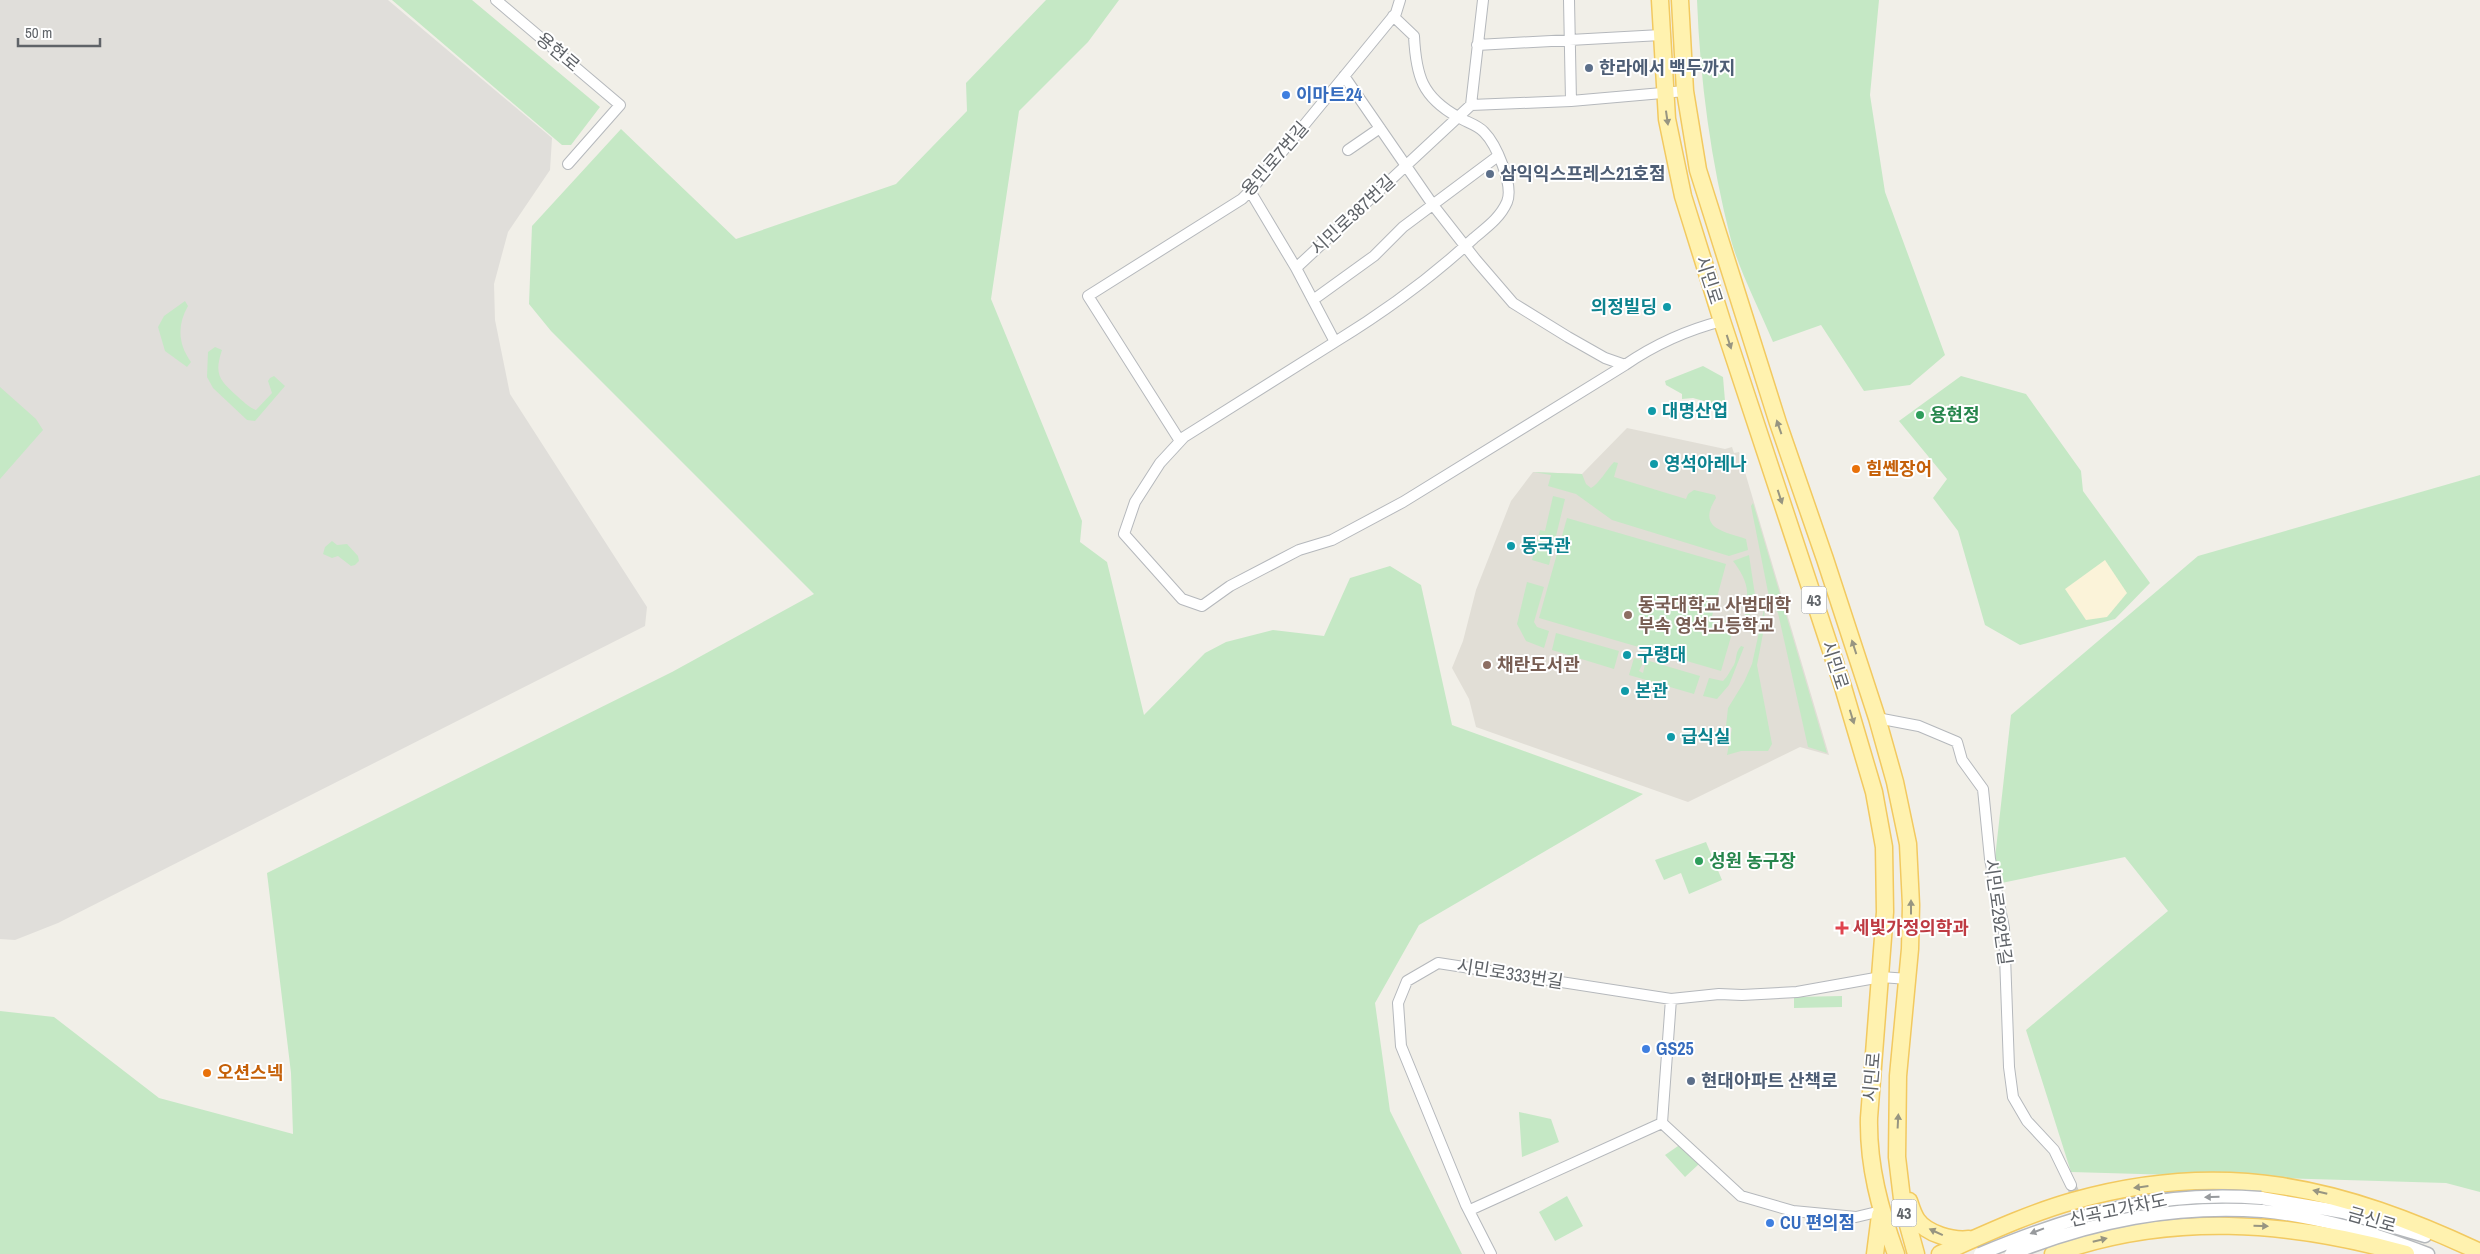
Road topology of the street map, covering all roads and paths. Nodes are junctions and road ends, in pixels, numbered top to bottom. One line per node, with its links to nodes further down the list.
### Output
1 (496, 0): 20 (street, 용현로)
2 (1400, 0): 7 (street, 용민로7번길)
3 (1483, 0): 10 (street)
4 (1569, 0): 9 (street)
5 (1660, 0): 8 (main road, 시민로 / 43)
6 (1680, 0): 12 (main road, 시민로 / 43)
7 (1394, 16): 11 (street, 용민로7번길); 16 (street)
8 (1661, 35): 9 (street); 13 (main road, 시민로 / 43)
9 (1570, 39): 10 (street); 14 (street)
10 (1477, 45): 15 (street)
11 (1344, 76): 17 (street); 22 (street, 용민로7번길)
12 (1685, 91): 13 (street); 31 (main road, 시민로 / 43, one-way to 12)
13 (1664, 93): 14 (street); 27 (main road, 시민로 / 43, one-way to 27)
14 (1571, 101): 15 (street)
15 (1471, 105): 16 (street, 시민로387번길)
16 (1458, 118): 19 (street); 21 (street, 시민로387번길)
17 (1380, 128): 18 (street); 21 (street)
18 (1348, 150)
19 (1498, 156): 23 (street); 24 (street)
20 (568, 164)
21 (1406, 165): 23 (street); 25 (street, 시민로387번길)
22 (1250, 191): 25 (street); 30 (street, 용민로7번길)
23 (1433, 205): 24 (street); 26 (street)
24 (1465, 246): 28 (street); 29 (street)
25 (1296, 268): 26 (street, 시민로387번길)
26 (1313, 300): 28 (street, 시민로387번길)
27 (1722, 321): 29 (street); 32 (main road, 시민로 / 43, one-way to 32)
28 (1335, 342): 30 (street)
29 (1624, 365): 30 (street)
30 (1180, 441)
31 (1877, 718): 33 (main road, 시민로 / 43, one-way to 31); 37 (street, 시민로292번길)
32 (1881, 977): 33 (street, 시민로333번길); 34 (street, 시민로333번길); 40 (main road, 시민로 / 43)
33 (1908, 979): 36 (main road, 시민로 / 43, one-way to 33)
34 (1671, 999): 35 (street); 39 (street, 시민로333번길)
35 (1662, 1123): 39 (street); 40 (street)
36 (1898, 1170): 41 (main road, one-way to 36); 46 (main road, 시민로 / 43)
37 (2071, 1185)
38 (2261, 1205): 42 (street, 금신로); 48 (street, 신곡고가차도, one-way to 48, bridge); 49 (street, 신곡고가차도, bridge); 52 (street, 금신로)
39 (1470, 1210): 43 (street, 시민로333번길)
40 (1881, 1211): 44 (main road); 45 (main road, 시민로)
41 (1983, 1235): 42 (main road, one-way to 41); 47 (main road)
42 (2480, 1252)
43 (1491, 1254)
44 (1875, 1254)
45 (1896, 1254)
46 (1916, 1254)
47 (1940, 1254)
48 (1980, 1254)
49 (2011, 1254)
50 (2053, 1254): 51 (main road, one-way to 51)
51 (2406, 1254)
52 (2428, 1254)

